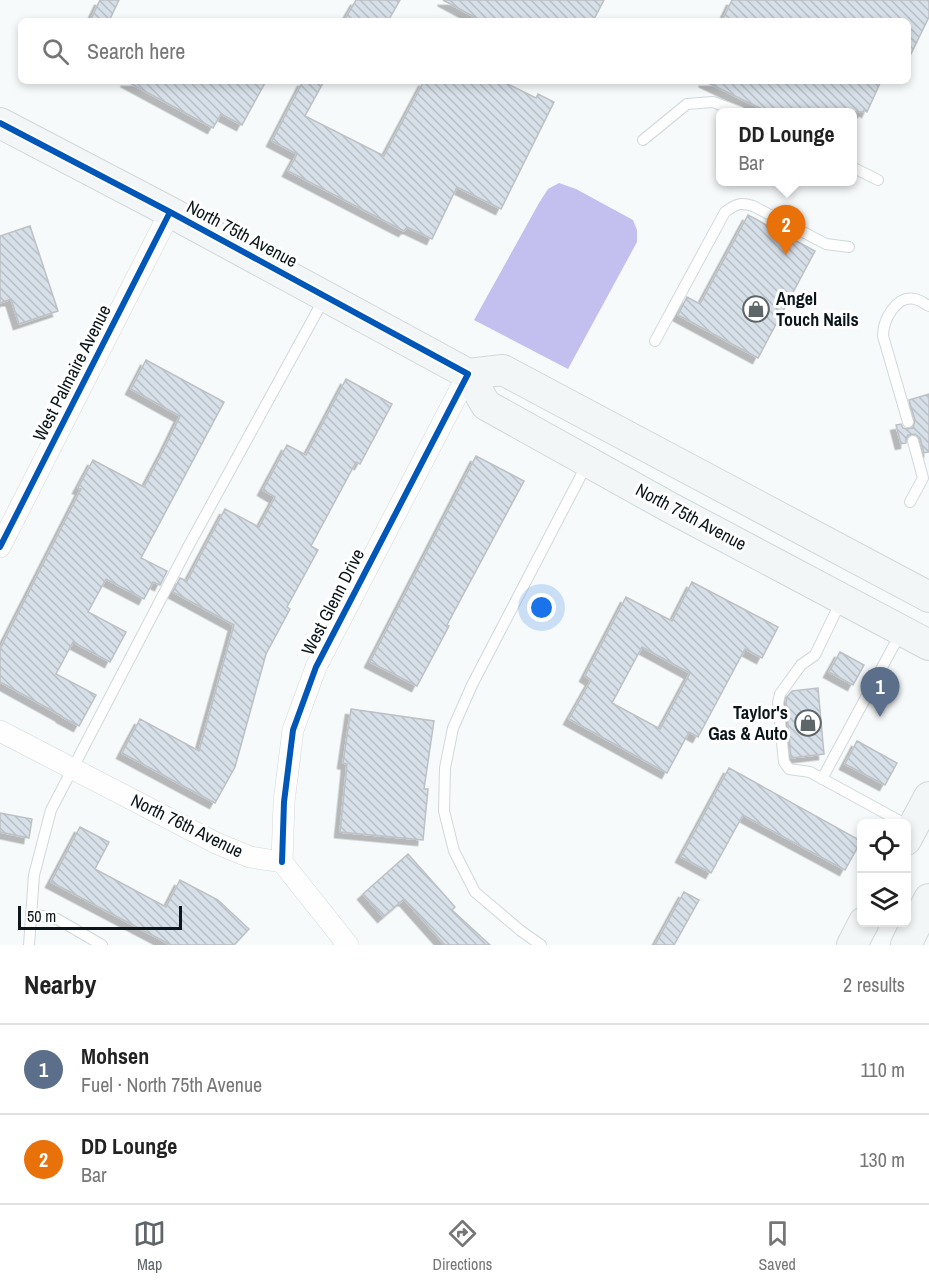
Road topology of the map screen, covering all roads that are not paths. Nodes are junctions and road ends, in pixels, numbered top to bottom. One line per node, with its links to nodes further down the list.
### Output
1 (729, 108): 3 (lane)
2 (0, 123): 6 (main road, North 75th Avenue)
3 (643, 140)
4 (857, 170): 5 (lane)
5 (878, 180)
6 (170, 212): 8 (main road, North 75th Avenue); 16 (street, West Palmaire Avenue)
7 (849, 247): 10 (lane)
8 (325, 297): 11 (main road, North 75th Avenue); 22 (lane)
9 (929, 306): 12 (lane)
10 (655, 341)
11 (468, 374): 14 (main road, North 75th Avenue); 17 (main road); 27 (street, West Glenn Drive)
12 (908, 422)
13 (914, 441): 15 (lane)
14 (589, 461): 18 (main road, North 75th Avenue); 34 (lane)
15 (910, 502)
16 (0, 547)
17 (929, 597)
18 (842, 598): 19 (main road, North 75th Avenue); 23 (lane)
19 (902, 630): 20 (main road, North 75th Avenue); 23 (lane)
20 (929, 645)
21 (0, 731): 22 (street, North 76th Avenue)
22 (72, 768): 27 (street, North 76th Avenue); 29 (lane)
23 (822, 779): 25 (lane)
24 (929, 797): 26 (main road)
25 (891, 819)
26 (911, 824)
27 (282, 862): 33 (street)
28 (929, 899): 36 (main road)
29 (31, 914): 31 (lane); 32 (lane)
30 (861, 927): 35 (main road)
31 (29, 945)
32 (102, 945)
33 (348, 945)
34 (541, 945)
35 (852, 945)
36 (906, 945)

